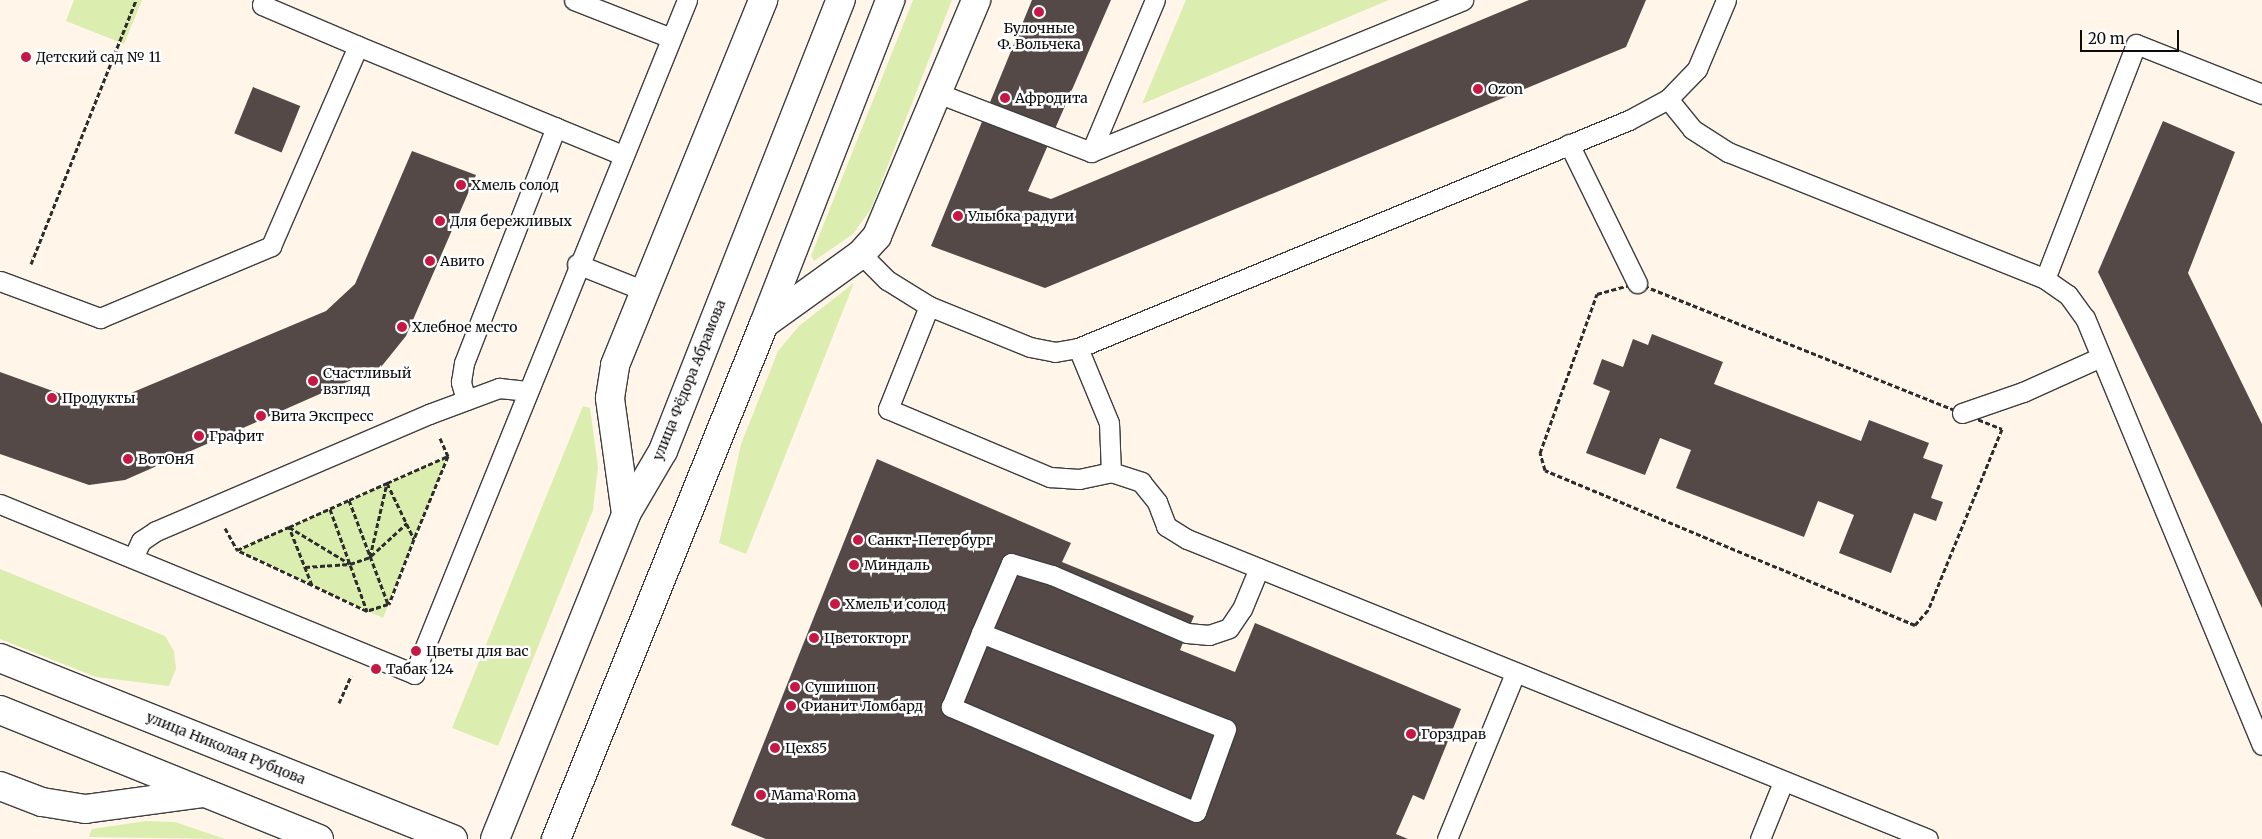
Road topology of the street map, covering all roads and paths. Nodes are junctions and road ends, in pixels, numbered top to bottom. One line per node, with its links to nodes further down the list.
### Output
1 (136, 0): 24 (path)
2 (264, 0): 13 (lane)
3 (574, 0): 12 (lane)
4 (687, 0): 12 (lane)
5 (763, 0): 29 (street)
6 (840, 0): 42 (street, улица Фёдора Абрамова)
7 (890, 0): 31 (street)
8 (976, 0): 14 (street)
9 (1155, 0): 19 (lane)
10 (1463, 0): 19 (lane)
11 (1726, 0): 16 (lane)
12 (671, 38): 20 (lane)
13 (358, 46): 17 (lane); 27 (lane)
14 (940, 94): 19 (lane); 21 (street)
15 (2262, 94): 26 (lane)
16 (1668, 99): 18 (lane); 26 (lane)
17 (556, 127): 20 (lane); 35 (lane)
18 (1569, 144): 28 (lane); 32 (lane)
19 (1091, 152)
20 (623, 155): 23 (lane)
21 (862, 254): 30 (lane); 31 (street)
22 (22, 264): 24 (path)
23 (577, 264): 29 (lane); 34 (lane)
24 (30, 267): 25 (path)
25 (39, 270)
26 (2045, 279): 33 (lane)
27 (0, 281)
28 (1638, 283): 36 (path); 36 (path)
29 (645, 291): 42 (street)
30 (928, 306): 32 (lane); 37 (lane)
31 (764, 324): 65 (street)
32 (1078, 348): 37 (lane)
33 (2101, 357): 36 (lane); 58 (lane)
34 (527, 391): 35 (lane); 47 (lane)
35 (466, 400): 47 (lane)
36 (1962, 413)
37 (1111, 472): 50 (lane)
38 (388, 483): 39 (path); 43 (path); 45 (path); 46 (path)
39 (349, 500): 41 (path); 46 (path)
40 (0, 504): 47 (lane)
41 (330, 508): 44 (path); 48 (path)
42 (626, 514): 64 (street, улица Фёдора Абрамова)
43 (407, 523): 45 (path); 46 (path)
44 (289, 527): 48 (path); 49 (path); 51 (path)
45 (414, 539): 52 (path)
46 (370, 557): 48 (path); 52 (path)
47 (134, 558)
48 (350, 564): 49 (path); 53 (path)
49 (305, 567): 51 (path)
50 (1259, 568): 54 (lane); 56 (lane)
51 (312, 585): 53 (path)
52 (388, 604): 53 (path)
53 (367, 611)
54 (981, 633): 54 (lane)
55 (0, 658): 63 (street, улица Николая Рубцова)
56 (1515, 673): 59 (lane); 66 (lane)
57 (0, 710): 61 (street)
58 (2262, 744)
59 (1783, 782): 67 (lane); 68 (lane)
60 (0, 786): 61 (street)
61 (206, 792): 62 (street)
62 (320, 839)
63 (453, 839)
64 (494, 839)
65 (556, 839)
66 (1447, 839)
67 (1760, 839)
68 (1928, 839)

